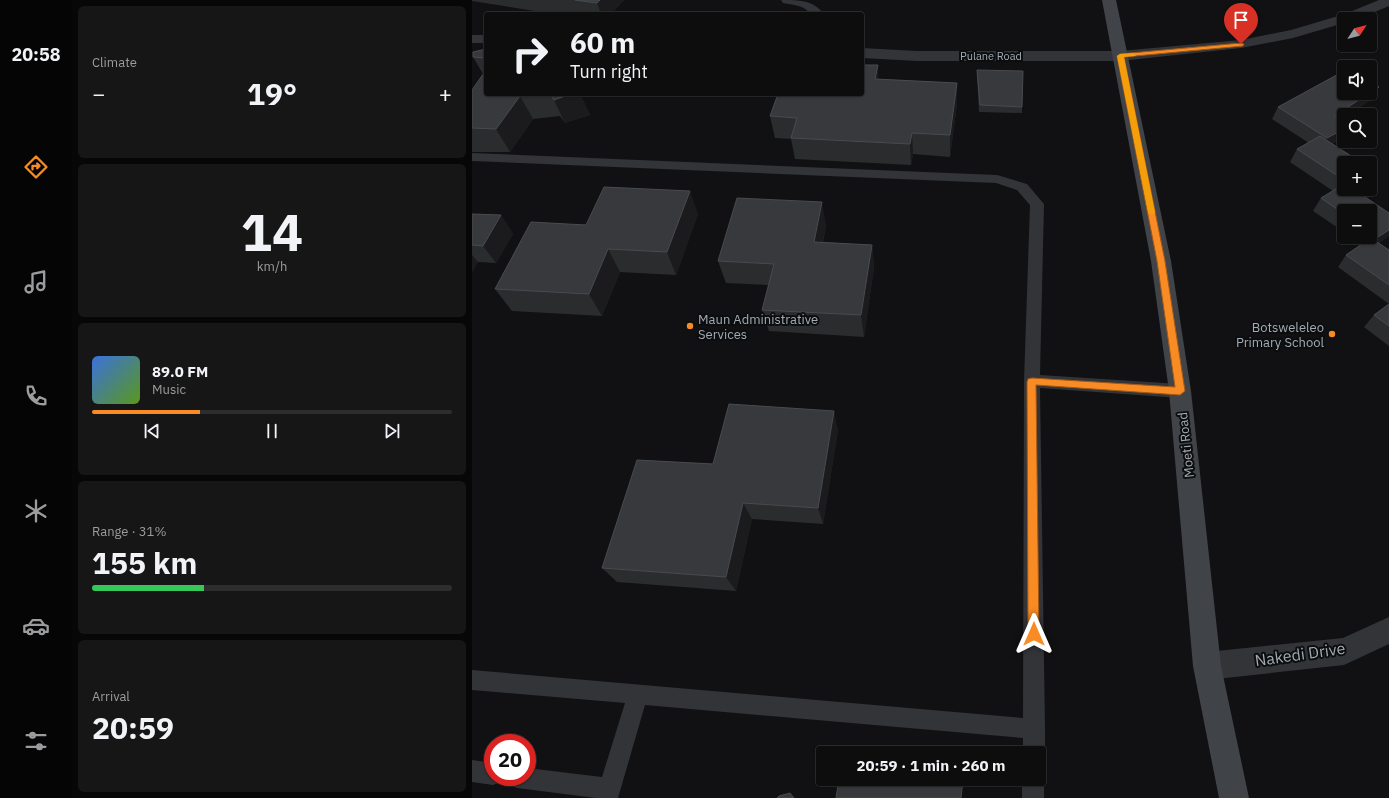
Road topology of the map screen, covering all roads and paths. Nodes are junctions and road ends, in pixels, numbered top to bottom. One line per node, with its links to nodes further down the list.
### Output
1 (788, 0): 4 (street)
2 (1109, 0): 8 (street, Moeti Road)
3 (1389, 1): 8 (street, Pulane Road)
4 (816, 12)
5 (472, 39): 6 (street)
6 (484, 39)
7 (864, 53): 8 (street, Pulane Road)
8 (1120, 56): 11 (street, Moeti Road)
9 (472, 156): 10 (lane)
10 (1032, 382): 11 (lane); 16 (lane)
11 (1180, 391): 13 (street, Moeti Road)
12 (1389, 630): 13 (street, Nakedi Drive)
13 (1207, 666): 24 (street, Moeti Road)
14 (472, 680): 15 (lane)
15 (638, 695): 16 (lane); 22 (lane)
16 (1035, 729): 17 (lane)
17 (1034, 746)
18 (472, 771): 19 (lane)
19 (484, 773)
20 (536, 780): 22 (lane)
21 (1033, 786): 23 (lane)
22 (609, 793)
23 (1033, 798)
24 (1234, 798)

